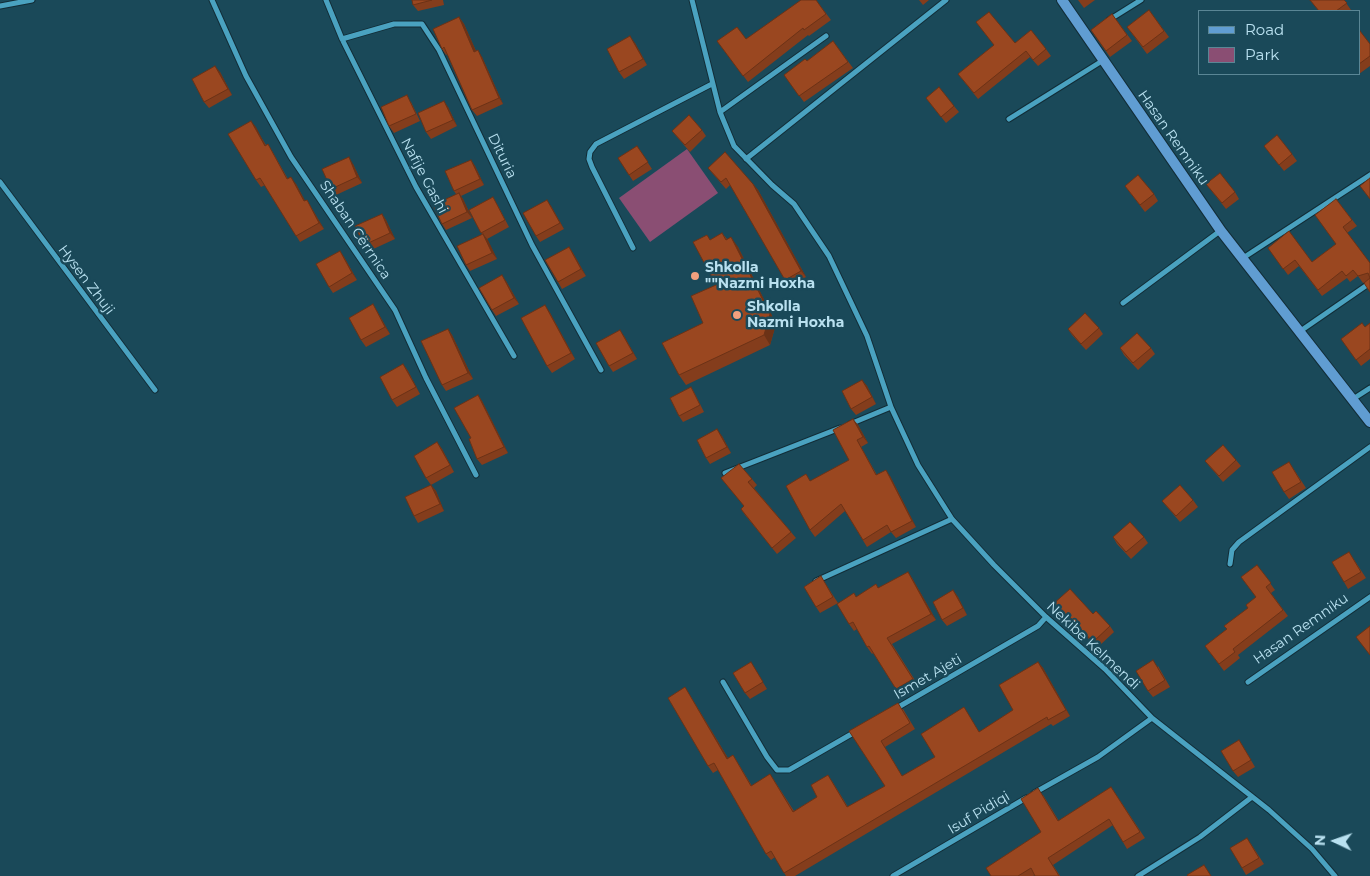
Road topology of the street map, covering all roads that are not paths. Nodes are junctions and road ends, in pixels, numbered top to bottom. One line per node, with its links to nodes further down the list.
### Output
1 (32, 0): 8 (street)
2 (212, 0): 34 (street, Shaban Cërrnica)
3 (326, 0): 11 (street, Nafije Gashi)
4 (692, 0): 13 (street, Nekibe Kelmendi)
5 (946, 0): 16 (street)
6 (1062, 0): 12 (street, Hasan Remniku)
7 (1140, 0): 9 (street)
8 (0, 6)
9 (1101, 26)
10 (826, 36): 14 (street)
11 (342, 38): 25 (street, Nafije Gashi); 26 (street, Dituria)
12 (1102, 61): 15 (street); 19 (street, Hasan Remniku)
13 (712, 84): 14 (street, Nekibe Kelmendi); 20 (street)
14 (720, 112): 16 (street, Nekibe Kelmendi)
15 (1009, 119)
16 (746, 159): 30 (street, Nekibe Kelmendi)
17 (1370, 175): 21 (street)
18 (0, 182): 28 (street, Hysen Zhuji)
19 (1221, 230): 21 (street, Hasan Remniku); 23 (street)
20 (633, 248)
21 (1242, 259): 24 (street, Hasan Remniku)
22 (1370, 283): 24 (street)
23 (1123, 304)
24 (1299, 332): 29 (street, Hasan Remniku)
25 (514, 356)
26 (601, 370)
27 (1370, 388): 29 (street)
28 (155, 390)
29 (1353, 400): 31 (street, Hasan Remniku)
30 (891, 407): 33 (street); 35 (street, Nekibe Kelmendi)
31 (1370, 422)
32 (1370, 447): 36 (street)
33 (725, 473)
34 (476, 475)
35 (952, 518): 37 (street); 39 (street, Nekibe Kelmendi)
36 (1230, 564)
37 (812, 584)
38 (1370, 597): 41 (street, Hasan Remniku)
39 (1046, 617): 42 (street, Ismet Ajeti); 43 (street, Nekibe Kelmendi)
40 (723, 682): 44 (street)
41 (1248, 682)
42 (890, 712)
43 (1152, 718): 45 (street, Nekibe Kelmendi); 46 (street, Isuf Pidiqi)
44 (865, 726)
45 (1252, 797): 47 (street); 48 (street, Nekibe Kelmendi)
46 (893, 876)
47 (1138, 876)
48 (1335, 876)

